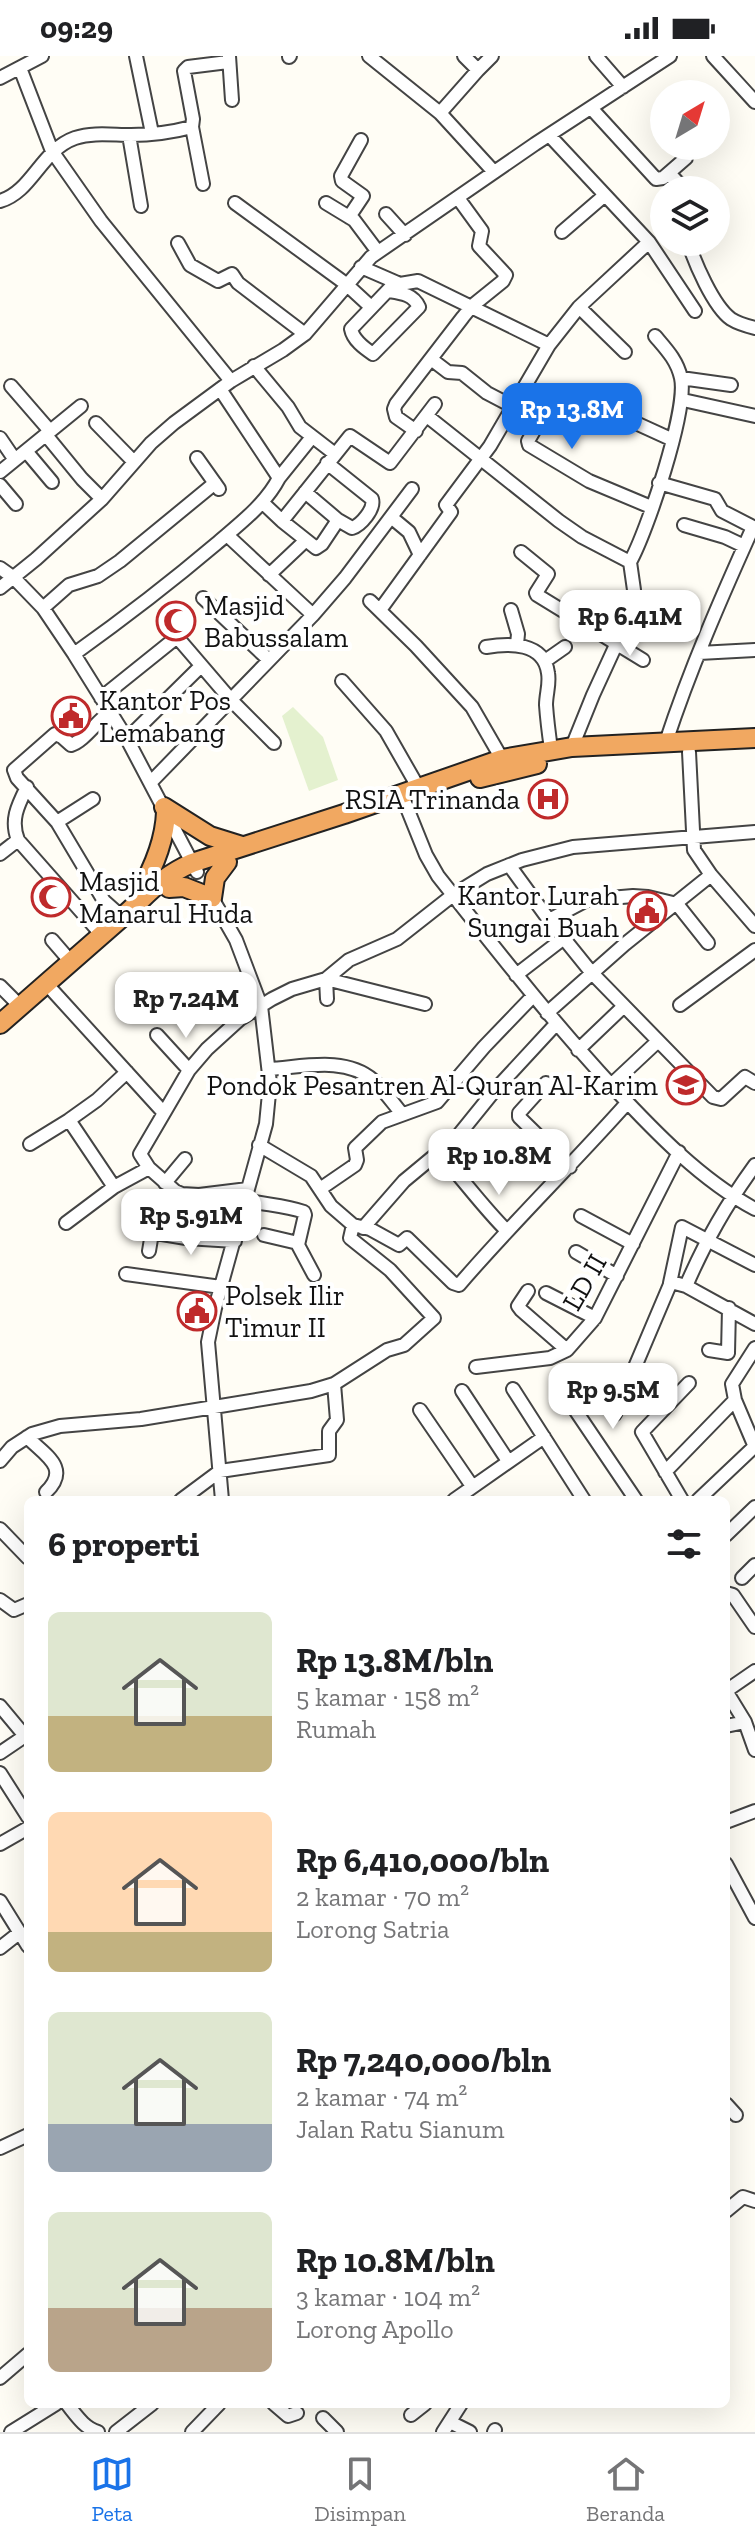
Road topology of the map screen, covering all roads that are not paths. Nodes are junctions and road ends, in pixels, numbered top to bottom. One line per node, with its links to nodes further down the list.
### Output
1 (42, 56): 11 (street)
2 (136, 56): 21 (street)
3 (182, 56): 12 (street)
4 (369, 56): 19 (street)
5 (464, 56): 13 (street)
6 (492, 56): 13 (street)
7 (596, 56): 15 (street)
8 (670, 56): 15 (street)
9 (713, 56): 17 (street)
10 (228, 59): 12 (street); 16 (street)
11 (20, 68): 14 (street); 25 (street)
12 (186, 69): 20 (street)
13 (478, 70): 19 (street)
14 (0, 78)
15 (623, 87): 18 (street)
16 (232, 100)
17 (755, 102)
18 (591, 108): 23 (street); 28 (street)
19 (440, 113): 27 (street)
20 (192, 127): 21 (street); 30 (street)
21 (152, 133): 22 (street)
22 (129, 135): 25 (street); 36 (street)
23 (549, 135): 27 (street); 31 (street)
24 (361, 140): 38 (street)
25 (52, 151): 33 (street); 59 (street)
26 (684, 160): 28 (street)
27 (494, 172): 32 (street)
28 (669, 173): 29 (street)
29 (672, 176)
30 (203, 184)
31 (605, 195): 39 (street); 41 (street)
32 (458, 198): 40 (street); 47 (street)
33 (0, 201)
34 (235, 203): 46 (street)
35 (326, 203): 38 (street)
36 (141, 206)
37 (386, 214): 40 (street)
38 (349, 217): 43 (street)
39 (562, 232)
40 (405, 235): 43 (street)
41 (649, 242): 49 (street); 50 (street)
42 (178, 243): 52 (street)
43 (378, 252): 45 (street)
44 (694, 256): 51 (street)
45 (361, 267): 46 (street); 47 (street)
46 (346, 284): 48 (street); 52 (street)
47 (472, 306): 54 (street); 56 (street)
48 (371, 307): 48 (street)
49 (579, 307): 54 (street); 55 (street)
50 (695, 311)
51 (755, 328)
52 (305, 334): 57 (street)
53 (655, 336): 58 (street)
54 (549, 345): 65 (street)
55 (625, 352)
56 (431, 359): 65 (street); 70 (street)
57 (254, 366): 59 (street); 72 (street)
58 (681, 378): 60 (street); 62 (street)
59 (225, 385): 80 (street); 82 (street)
60 (731, 385)
61 (11, 386): 71 (street)
62 (683, 400): 68 (street); 74 (street)
63 (435, 404): 67 (street)
64 (81, 406): 71 (street)
65 (512, 407): 78 (street); 91 (street)
66 (613, 410): 74 (street)
67 (427, 416): 70 (street); 78 (street)
68 (755, 416)
69 (96, 423): 80 (street)
70 (416, 431): 77 (street)
71 (48, 433): 75 (street); 88 (street)
72 (312, 437): 77 (street); 82 (street)
73 (0, 438): 79 (street)
74 (673, 440): 84 (street)
75 (26, 451): 79 (street); 83 (street)
76 (197, 458): 108 (street)
77 (331, 458): 87 (street); 93 (street)
78 (481, 458): 101 (street); 102 (street)
79 (15, 460): 81 (street)
80 (134, 462): 88 (street)
81 (0, 472)
82 (279, 478): 89 (street)
83 (52, 482)
84 (659, 483): 91 (street); 96 (street)
85 (0, 485): 90 (street)
86 (412, 489): 92 (street)
87 (305, 492): 93 (street); 94 (street)
88 (102, 499): 105 (street)
89 (262, 502): 94 (street); 97 (street)
90 (16, 504)
91 (651, 507): 102 (street)
92 (391, 517): 101 (street); 110 (street)
93 (338, 520): 98 (street)
94 (282, 521): 98 (street)
95 (684, 525): 99 (street)
96 (754, 528): 99 (street)
97 (227, 535): 104 (street); 117 (street)
98 (305, 541): 104 (street)
99 (744, 546): 116 (street)
100 (521, 552): 112 (street)
101 (420, 555): 134 (street)
102 (630, 562): 112 (street)
103 (0, 568): 105 (street)
104 (269, 575): 110 (street)
105 (14, 578): 106 (street); 108 (street)
106 (0, 588)
107 (203, 598): 118 (street)
108 (43, 608): 117 (street)
109 (511, 610): 111 (street)
110 (313, 615): 118 (street)
111 (517, 644): 113 (street); 120 (street)
112 (616, 644): 119 (street); 130 (street)
113 (486, 647)
114 (565, 647): 120 (street)
115 (755, 650): 116 (street)
116 (699, 653): 128 (street)
117 (74, 654): 123 (street)
118 (269, 660): 124 (street)
119 (643, 660)
120 (545, 661): 133 (street)
121 (201, 666): 123 (street); 124 (street); 127 (street)
122 (342, 681): 137 (street)
123 (101, 698): 125 (street)
124 (231, 700): 129 (street); 135 (street)
125 (110, 712): 127 (street); 136 (street)
126 (755, 738): 131 (highway)
127 (127, 739): 135 (street)
128 (666, 742): 130 (highway); 131 (highway)
129 (274, 743)
130 (572, 747): 133 (highway)
131 (688, 747): 132 (highway); 137 (highway); 142 (street)
132 (755, 748)
133 (551, 749): 134 (highway)
134 (502, 759): 137 (highway)
135 (151, 782): 139 (street)
136 (27, 787): 140 (street); 143 (street)
137 (408, 794): 144 (highway); 146 (highway); 151 (street)
138 (93, 799): 140 (street)
139 (165, 809): 144 (highway); 148 (street); 154 (highway)
140 (57, 822): 154 (street)
141 (755, 832): 142 (street)
142 (694, 838): 147 (street); 149 (street)
143 (18, 840): 145 (street); 159 (street)
144 (242, 846): 148 (highway)
145 (0, 854)
146 (227, 862): 148 (highway); 152 (highway)
147 (509, 865): 151 (street); 155 (street)
148 (195, 867): 150 (highway); 154 (highway)
149 (711, 875): 153 (street); 156 (street)
150 (169, 888): 152 (highway); 167 (highway)
151 (453, 895): 164 (street); 165 (street)
152 (212, 898): 173 (street)
153 (677, 904): 155 (street); 160 (street); 163 (street)
154 (126, 913): 159 (highway)
155 (549, 920): 157 (street)
156 (755, 926)
157 (564, 938): 163 (street); 164 (street)
158 (52, 940): 162 (street)
159 (94, 941): 162 (highway)
160 (708, 943)
161 (755, 950): 171 (street)
162 (71, 962): 172 (highway)
163 (591, 972): 174 (street); 175 (street)
164 (516, 975): 168 (street)
165 (326, 979): 169 (street); 170 (street); 173 (street)
166 (0, 986): 172 (street)
167 (52, 990): 179 (highway); 184 (street)
168 (533, 996): 175 (street); 190 (street)
169 (327, 999)
170 (425, 1004)
171 (680, 1005)
172 (20, 1006): 176 (highway)
173 (261, 1006): 182 (street); 183 (street)
174 (624, 1006): 180 (street); 181 (street)
175 (547, 1013): 177 (street)
176 (0, 1024)
177 (556, 1024): 181 (street); 195 (street)
178 (157, 1035): 183 (street)
179 (0, 1037)
180 (658, 1041): 186 (street); 187 (street)
181 (578, 1050): 187 (street)
182 (269, 1069): 190 (street); 193 (street)
183 (189, 1070): 189 (street)
184 (127, 1072): 189 (street); 191 (street)
185 (546, 1083): 198 (street)
186 (755, 1083)
187 (611, 1085): 188 (street)
188 (627, 1103): 194 (street); 198 (street)
189 (164, 1113): 199 (street)
190 (402, 1114): 202 (street)
191 (69, 1120): 192 (street); 201 (street)
192 (30, 1144)
193 (259, 1145): 202 (street); 203 (street)
194 (679, 1152): 204 (street); 214 (street, LD II)
195 (439, 1153): 208 (street); 209 (street)
196 (185, 1159): 200 (street)
197 (755, 1165): 204 (street)
198 (570, 1167): 209 (street)
199 (149, 1168): 200 (street); 201 (street)
200 (165, 1183): 203 (street)
201 (114, 1187): 207 (street)
202 (320, 1189): 208 (street)
203 (247, 1195): 212 (street); 213 (street)
204 (731, 1196): 205 (street); 211 (street)
205 (755, 1209)
206 (581, 1216): 214 (street)
207 (66, 1223)
208 (358, 1226): 209 (street); 235 (street)
209 (507, 1231)
210 (264, 1235): 213 (street)
211 (707, 1239): 217 (street); 221 (street); 222 (street)
212 (235, 1241): 215 (street); 223 (street)
213 (298, 1243): 219 (street)
214 (633, 1244): 220 (street, LD II)
215 (149, 1251)
216 (576, 1252): 220 (street)
217 (755, 1265)
218 (126, 1274): 223 (street)
219 (314, 1275)
220 (617, 1276): 227 (street, LD II)
221 (670, 1283): 222 (street); 241 (street)
222 (686, 1286): 226 (street)
223 (221, 1287): 239 (street)
224 (528, 1291): 230 (street)
225 (546, 1293): 227 (street)
226 (729, 1308): 228 (street); 231 (street)
227 (595, 1318): 230 (street, LD II)
228 (755, 1324)
229 (755, 1348): 238 (street)
230 (567, 1350): 232 (street, LD II)
231 (709, 1350)
232 (476, 1367)
233 (557, 1383): 255 (street)
234 (689, 1383): 248 (street)
235 (334, 1384): 239 (street); 247 (street)
236 (513, 1389): 243 (street)
237 (462, 1391): 246 (street)
238 (735, 1400): 244 (street); 248 (street)
239 (214, 1409): 242 (street); 247 (street)
240 (420, 1410): 249 (street)
241 (615, 1414)
242 (27, 1437): 245 (street); 250 (street)
243 (544, 1437): 246 (street); 254 (street)
244 (755, 1446): 257 (street)
245 (0, 1461)
246 (508, 1461): 249 (street)
247 (220, 1471): 251 (street); 252 (street)
248 (665, 1472): 256 (street)
249 (472, 1486): 253 (street)
250 (46, 1492)
251 (186, 1496)
252 (222, 1496)
253 (459, 1496)
254 (581, 1496)
255 (633, 1496)
256 (680, 1496)
257 (702, 1496)
258 (755, 1507): 260 (street)
259 (0, 1529): 261 (street)
260 (730, 1531)
261 (24, 1554)
262 (755, 1565): 263 (street)
263 (742, 1578)
264 (730, 1594): 267 (street)
265 (0, 1600): 266 (street)
266 (24, 1606)
267 (755, 1627)
268 (755, 1671): 269 (street)
269 (730, 1688)
270 (730, 1698): 272 (street)
271 (0, 1706): 274 (street)
272 (745, 1722): 273 (street); 276 (street)
273 (730, 1725)
274 (24, 1733)
275 (24, 1736): 277 (street)
276 (755, 1750)
277 (0, 1753)
278 (0, 1773): 279 (street)
279 (24, 1811)
280 (755, 1811): 281 (street)
281 (730, 1820)
282 (24, 1830): 283 (street)
283 (0, 1844)
284 (730, 1871): 286 (street)
285 (0, 1901): 287 (street)
286 (755, 1918)
287 (19, 1933): 288 (street); 289 (street)
288 (24, 1940)
289 (0, 1948)
290 (730, 2108): 291 (street)
291 (736, 2115)
292 (24, 2137): 293 (street)
293 (0, 2148)
294 (755, 2201): 295 (street)
295 (730, 2208)
296 (24, 2357): 297 (street)
297 (0, 2378)
298 (50, 2408): 309 (street)
299 (70, 2408): 310 (street)
300 (147, 2408): 311 (street)
301 (215, 2408): 312 (street)
302 (279, 2408): 305 (street)
303 (420, 2408): 306 (street)
304 (459, 2408): 308 (street)
305 (297, 2413)
306 (411, 2415)
307 (323, 2418): 313 (street)
308 (447, 2427): 314 (street)
309 (11, 2432)
310 (98, 2432)
311 (116, 2432)
312 (192, 2432)
313 (337, 2432)
314 (470, 2432)

